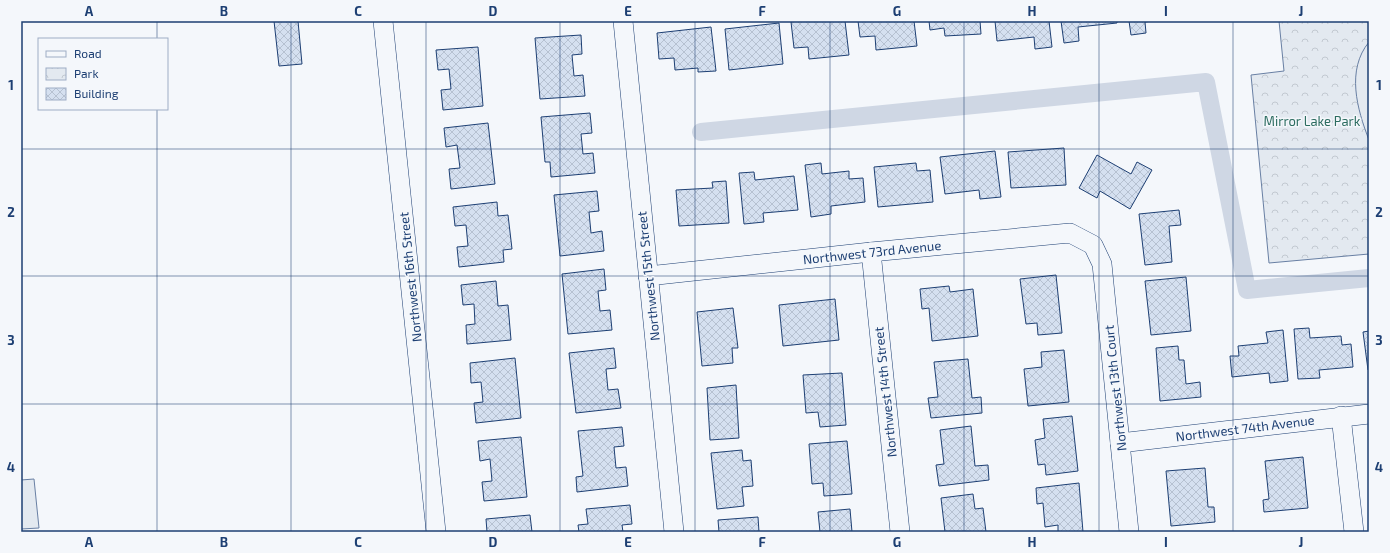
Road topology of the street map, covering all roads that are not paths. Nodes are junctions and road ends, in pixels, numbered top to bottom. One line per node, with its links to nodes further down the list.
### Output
1 (383, 21): 9 (street, Northwest 16th Street)
2 (622, 21): 5 (street, Northwest 15th Street)
3 (1093, 245): 4 (street, Northwest 73rd Avenue); 8 (street, Northwest 13th Court)
4 (871, 252): 5 (street, Northwest 73rd Avenue); 11 (street, Northwest 14th Street)
5 (648, 276): 10 (street, Northwest 15th Street)
6 (1369, 414): 7 (street, Northwest 74th Avenue)
7 (1342, 416): 8 (street, Northwest 74th Avenue); 13 (street)
8 (1120, 443): 12 (street, Northwest 13th Court)
9 (436, 532)
10 (674, 532)
11 (900, 532)
12 (1130, 532)
13 (1354, 532)

